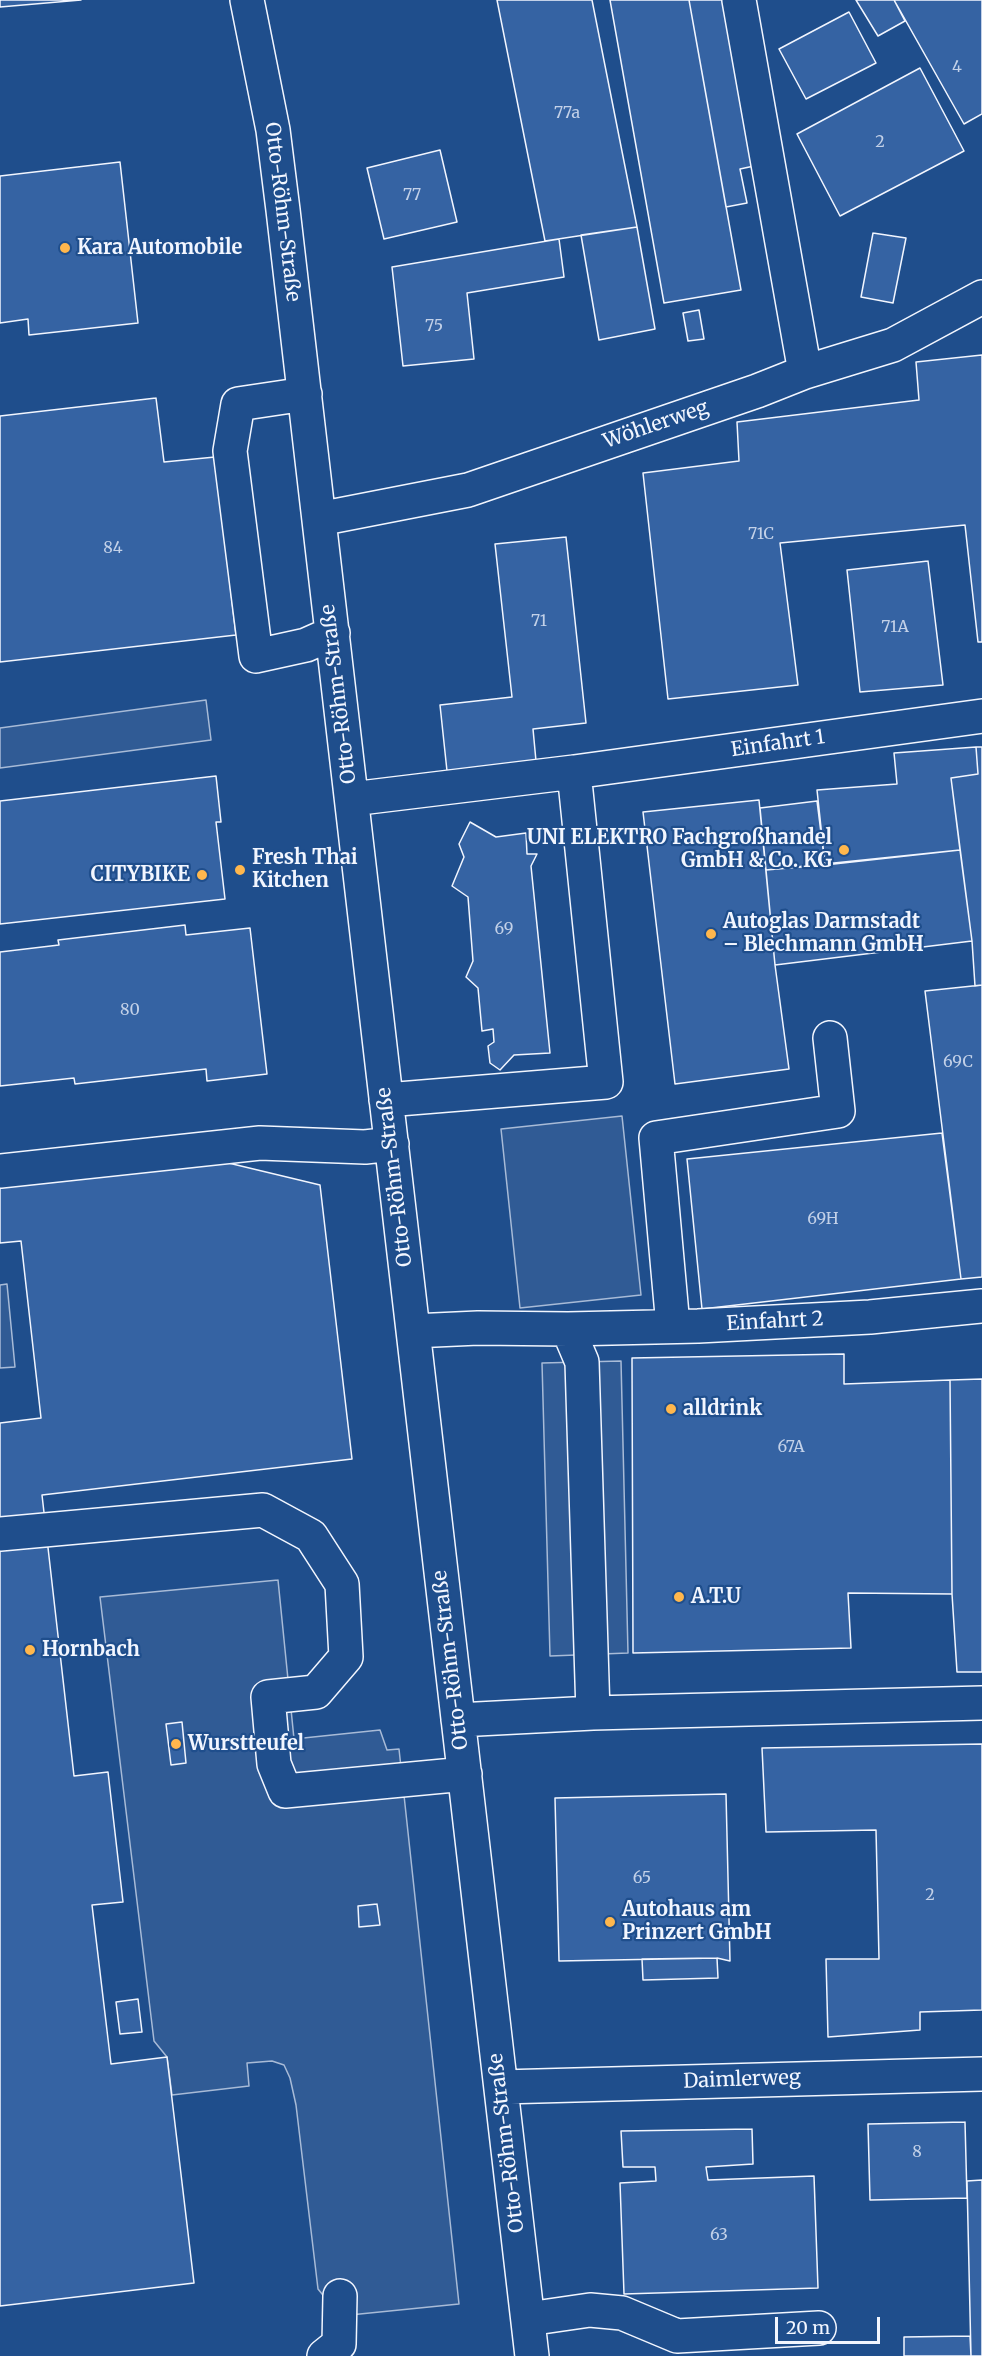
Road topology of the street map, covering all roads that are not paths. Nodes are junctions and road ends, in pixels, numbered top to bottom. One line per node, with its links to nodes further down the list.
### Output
1 (247, 0): 5 (street, Otto-Röhm-Straße)
2 (739, 0): 4 (street)
3 (982, 297): 4 (street, Wöhlerweg)
4 (805, 372): 6 (street, Wöhlerweg)
5 (305, 394): 6 (street, Otto-Röhm-Straße); 7 (street)
6 (319, 519): 7 (street, Otto-Röhm-Straße)
7 (333, 633): 10 (street, Otto-Röhm-Straße)
8 (982, 716): 9 (street, Einfahrt 1)
9 (574, 772): 10 (street, Einfahrt 1); 12 (street)
10 (352, 799): 12 (street, Otto-Röhm-Straße)
11 (830, 1038): 16 (street)
12 (386, 1100): 13 (street, Otto-Röhm-Straße)
13 (392, 1144): 14 (street); 18 (street, Otto-Röhm-Straße)
14 (0, 1171)
15 (982, 1306): 16 (street, Einfahrt 2)
16 (673, 1326): 17 (street, Einfahrt 2)
17 (568, 1329): 18 (street, Einfahrt 2); 21 (street)
18 (413, 1330): 22 (street, Otto-Röhm-Straße)
19 (0, 1534): 23 (street)
20 (970, 1703): 21 (street)
21 (593, 1713): 22 (street)
22 (458, 1720): 23 (street, Otto-Röhm-Straße)
23 (465, 1774): 25 (street, Otto-Röhm-Straße)
24 (982, 2074): 25 (street, Daimlerweg)
25 (501, 2087): 27 (street, Otto-Röhm-Straße)
26 (340, 2296): 29 (street)
27 (528, 2319): 28 (street); 30 (street, Otto-Röhm-Straße)
28 (819, 2328)
29 (324, 2356)
30 (532, 2356)

